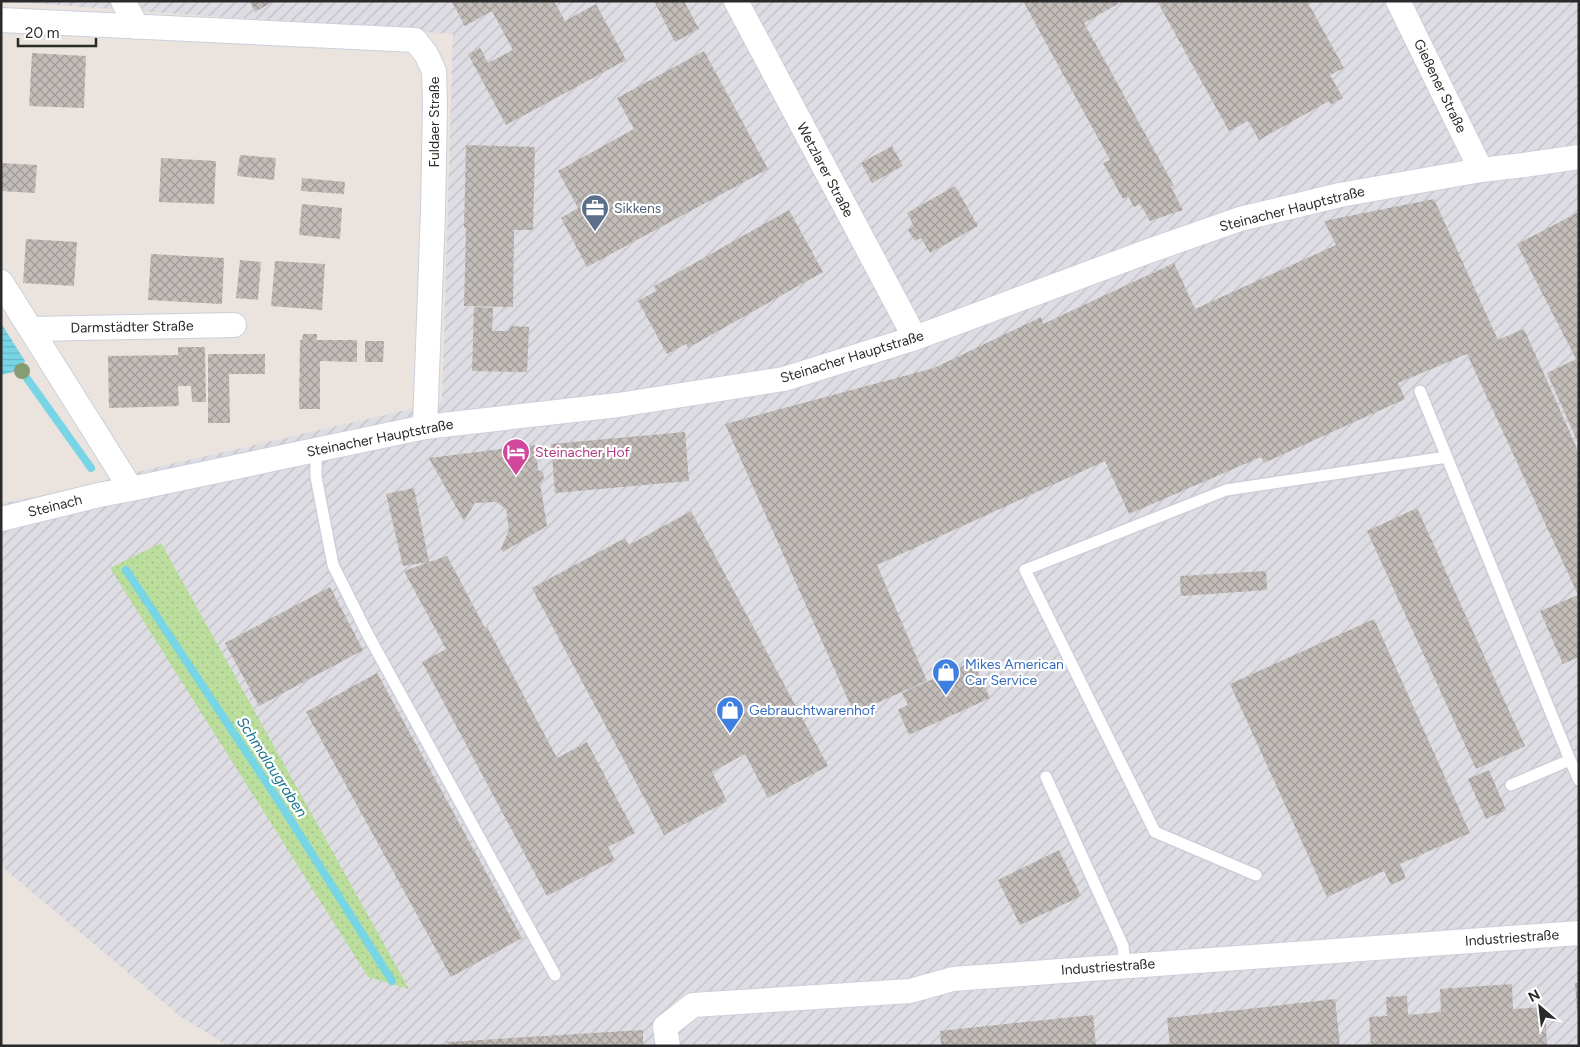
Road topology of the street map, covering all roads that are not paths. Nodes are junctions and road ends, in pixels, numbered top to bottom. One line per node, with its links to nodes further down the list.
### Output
1 (123, 1): 5 (street)
2 (736, 1): 11 (street, Wetzlarer Straße)
3 (1398, 1): 7 (street, Gießener Straße)
4 (1, 20): 5 (street)
5 (138, 27): 13 (street, Fuldaer Straße)
6 (1579, 157): 7 (street, Steinacher Hauptstraße)
7 (1481, 170): 11 (street, Steinacher Hauptstraße)
8 (1, 282): 10 (street)
9 (234, 325): 10 (street, Darmstädter Straße)
10 (31, 328): 16 (street)
11 (915, 338): 13 (street, Steinacher Hauptstraße)
12 (1420, 391): 15 (lane)
13 (425, 427): 14 (street, Steinacher Hauptstraße)
14 (316, 450): 16 (street, Steinacher Hauptstraße); 25 (lane)
15 (1447, 457): 18 (lane); 22 (lane)
16 (120, 491): 17 (street, Steinach)
17 (1, 519)
18 (1570, 760): 20 (lane); 21 (lane)
19 (1046, 777): 24 (lane)
20 (1579, 780)
21 (1511, 785)
22 (1256, 875)
23 (1579, 933): 24 (street, Industriestraße)
24 (1125, 966): 26 (street, Industriestraße)
25 (555, 975)
26 (668, 1046)

